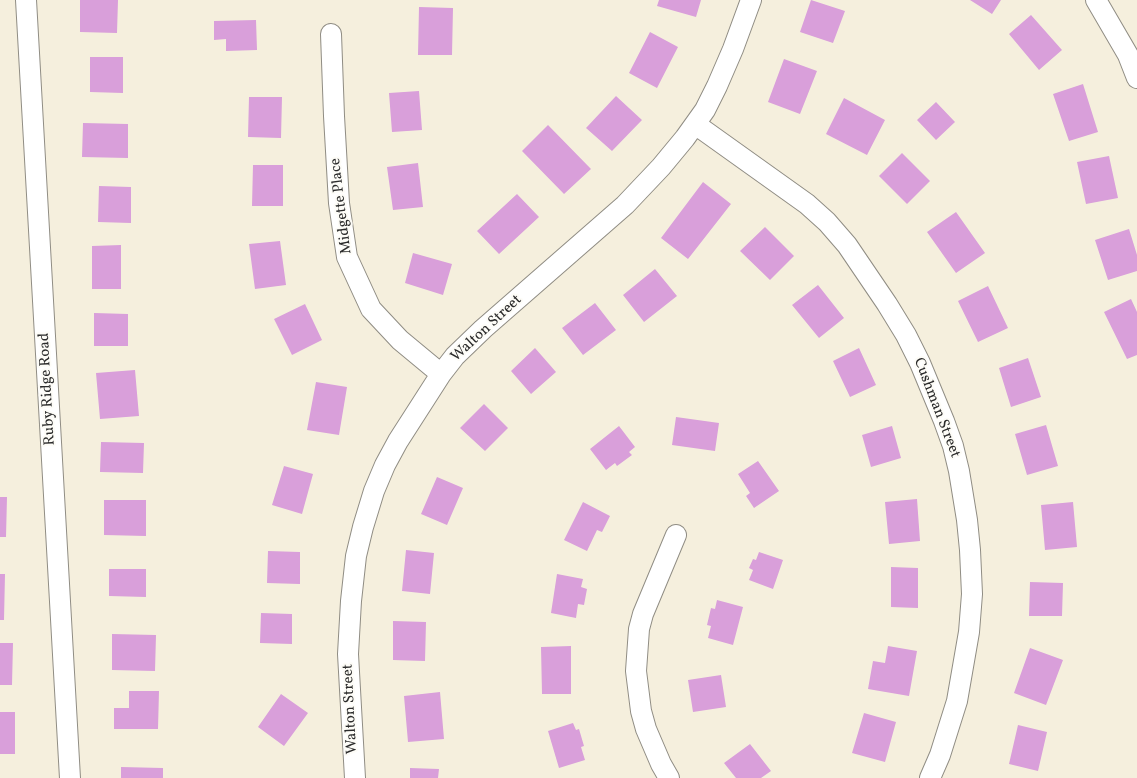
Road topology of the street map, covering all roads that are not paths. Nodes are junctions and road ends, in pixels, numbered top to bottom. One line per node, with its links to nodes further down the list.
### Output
1 (26, 0): 9 (street, Ruby Ridge Road)
2 (750, 0): 6 (street, Walton Street)
3 (1096, 0): 5 (street)
4 (331, 34): 7 (street, Midgette Place)
5 (1137, 78)
6 (696, 124): 7 (street, Walton Street); 12 (street, Cushman Street)
7 (441, 374): 10 (street, Walton Street)
8 (676, 535): 11 (street)
9 (70, 778)
10 (355, 778)
11 (669, 778)
12 (930, 778)

